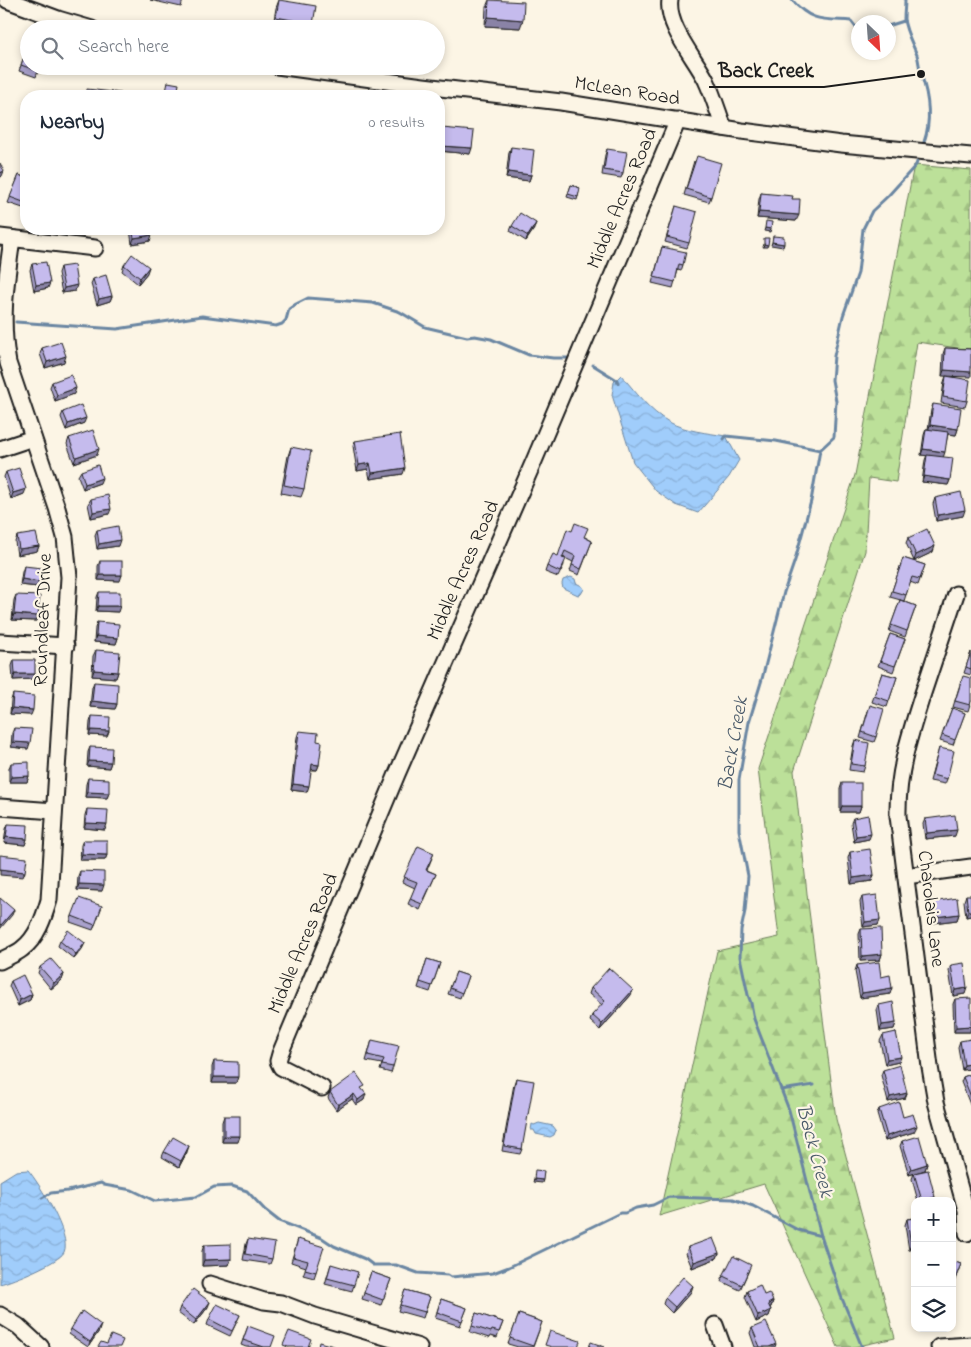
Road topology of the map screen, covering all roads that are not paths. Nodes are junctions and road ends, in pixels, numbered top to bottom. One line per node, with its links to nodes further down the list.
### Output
1 (7, 0): 3 (street)
2 (670, 0): 6 (street)
3 (61, 20)
4 (343, 75): 5 (street, McLean Road)
5 (678, 120): 6 (street, McLean Road); 20 (street, Middle Acres Road)
6 (724, 128): 7 (street, McLean Road)
7 (971, 156)
8 (6, 238): 9 (street); 10 (street, Roundleaf Drive)
9 (95, 248)
10 (33, 438): 11 (street); 14 (street, Roundleaf Drive)
11 (0, 449)
12 (956, 594): 18 (street, Charolais Lane)
13 (0, 642): 14 (street)
14 (66, 646): 16 (street, Roundleaf Drive)
15 (0, 807): 16 (street)
16 (54, 811): 19 (street, Roundleaf Drive)
17 (971, 867): 18 (street)
18 (906, 876): 21 (street, Charolais Lane)
19 (0, 960)
20 (322, 1088)
21 (967, 1233)
22 (210, 1284): 27 (street)
23 (0, 1314): 26 (street)
24 (715, 1325): 28 (street)
25 (971, 1345): 29 (street)
26 (42, 1347)
27 (419, 1347)
28 (723, 1347)
29 (939, 1347)

